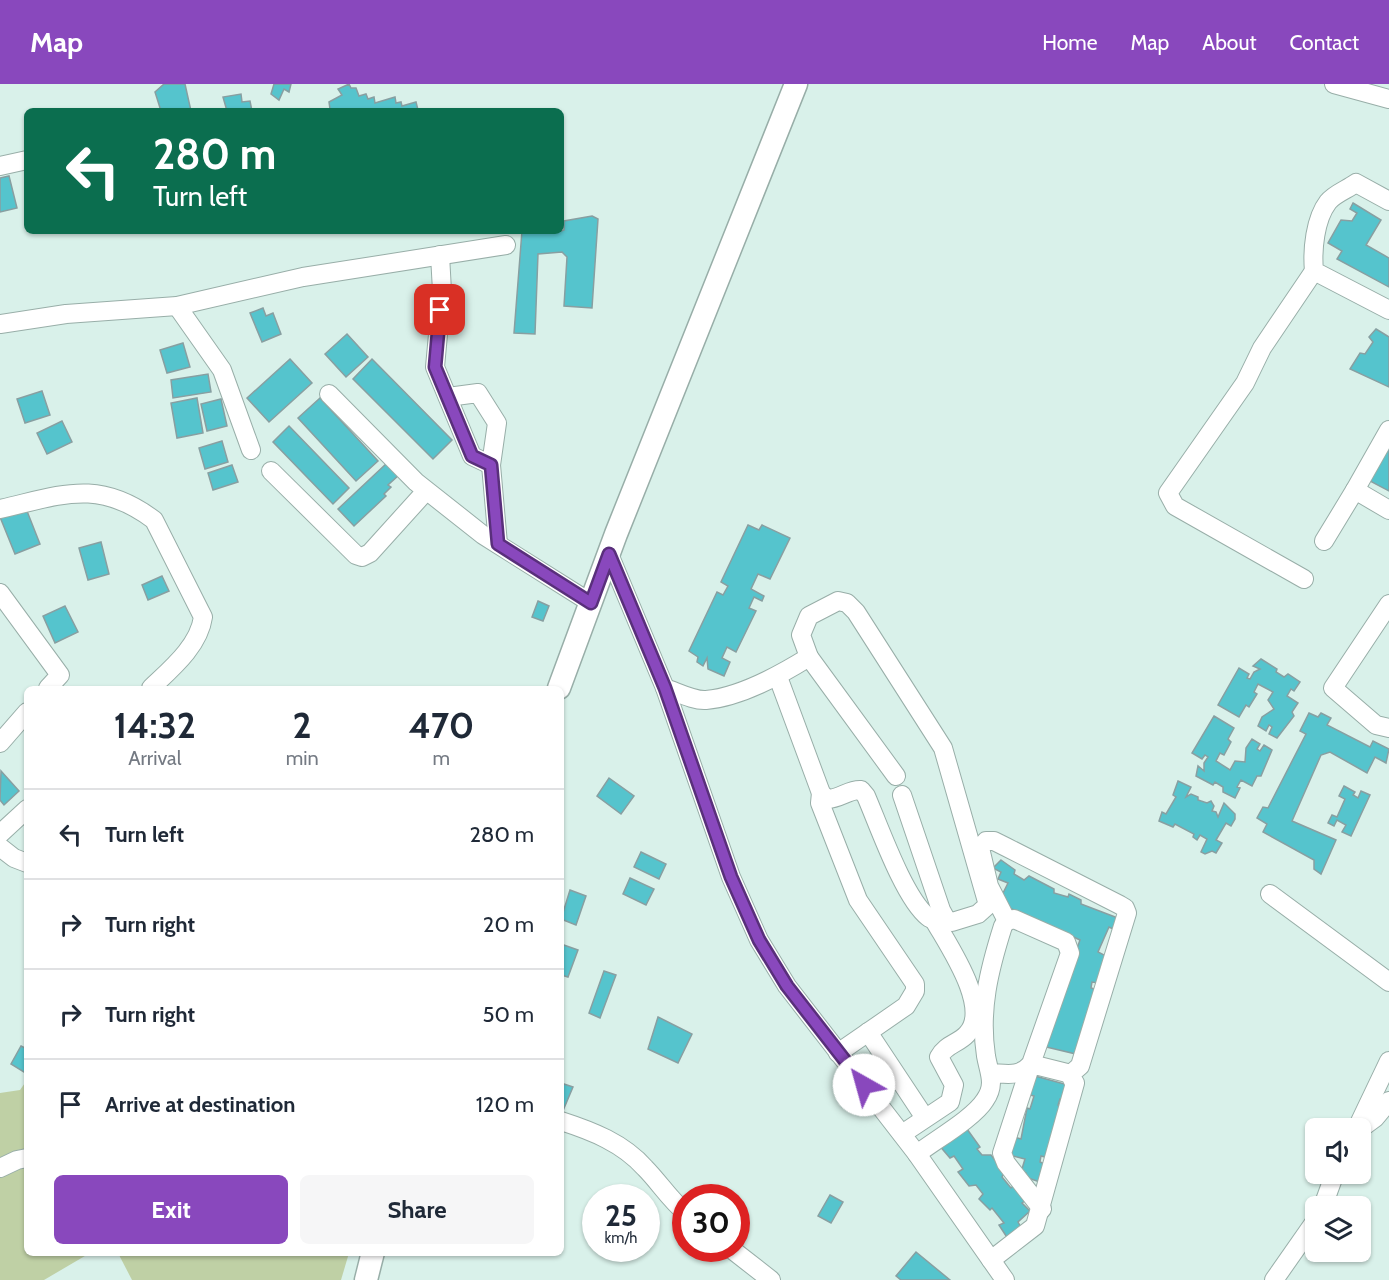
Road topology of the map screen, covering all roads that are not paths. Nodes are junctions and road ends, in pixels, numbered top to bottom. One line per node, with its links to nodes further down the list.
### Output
1 (796, 84): 25 (main road)
2 (1334, 84): 3 (street)
3 (1389, 99)
4 (24, 161): 5 (street)
5 (0, 166)
6 (1389, 201): 9 (street)
7 (506, 245): 8 (street)
8 (440, 255): 10 (street); 14 (street)
9 (1314, 271): 11 (street); 26 (street)
10 (177, 306): 12 (street); 16 (street)
11 (1389, 310)
12 (0, 324)
13 (329, 394): 20 (street)
14 (448, 397): 17 (street); 17 (street)
15 (1389, 430): 19 (street)
16 (251, 450)
17 (491, 465): 24 (street)
18 (271, 471): 20 (street)
19 (1355, 490): 22 (street); 23 (street)
20 (426, 491): 24 (street)
21 (0, 509): 33 (street)
22 (1389, 510)
23 (1324, 541)
24 (498, 544): 28 (street)
25 (609, 554): 28 (main road); 35 (street)
26 (1304, 579)
27 (0, 593): 32 (street)
28 (591, 603): 34 (main road)
29 (1389, 604): 37 (street)
30 (809, 657): 31 (street); 39 (street); 47 (street)
31 (778, 677): 35 (street); 40 (street)
32 (50, 686)
33 (153, 686)
34 (559, 686)
35 (665, 688): 51 (street)
36 (24, 715): 38 (street)
37 (1389, 728)
38 (0, 743)
39 (896, 776)
40 (821, 793): 47 (street); 50 (street)
41 (902, 795): 47 (street)
42 (24, 811): 43 (street)
43 (0, 834)
44 (0, 848): 45 (street)
45 (24, 862)
46 (1270, 894): 49 (street)
47 (940, 919): 57 (street)
48 (1007, 921): 53 (street); 54 (street); 55 (street)
49 (1389, 982)
50 (868, 1032): 51 (street); 57 (street)
51 (838, 1053): 61 (street)
52 (1389, 1061): 58 (street)
53 (1031, 1064): 54 (street); 55 (street); 66 (street)
54 (992, 1073): 62 (street)
55 (1071, 1074): 66 (street)
56 (1389, 1101): 59 (street)
57 (925, 1118): 61 (street)
58 (1364, 1118)
59 (1371, 1121)
60 (564, 1122): 65 (street)
61 (902, 1134): 62 (street)
62 (917, 1154): 69 (street)
63 (24, 1159): 64 (street)
64 (0, 1168)
65 (672, 1197)
66 (1042, 1209): 69 (street)
67 (1305, 1236): 74 (street)
68 (372, 1256): 71 (main road)
69 (991, 1260): 73 (street)
70 (748, 1262): 72 (street)
71 (366, 1280)
72 (771, 1280)
73 (1005, 1280)
74 (1274, 1280)

